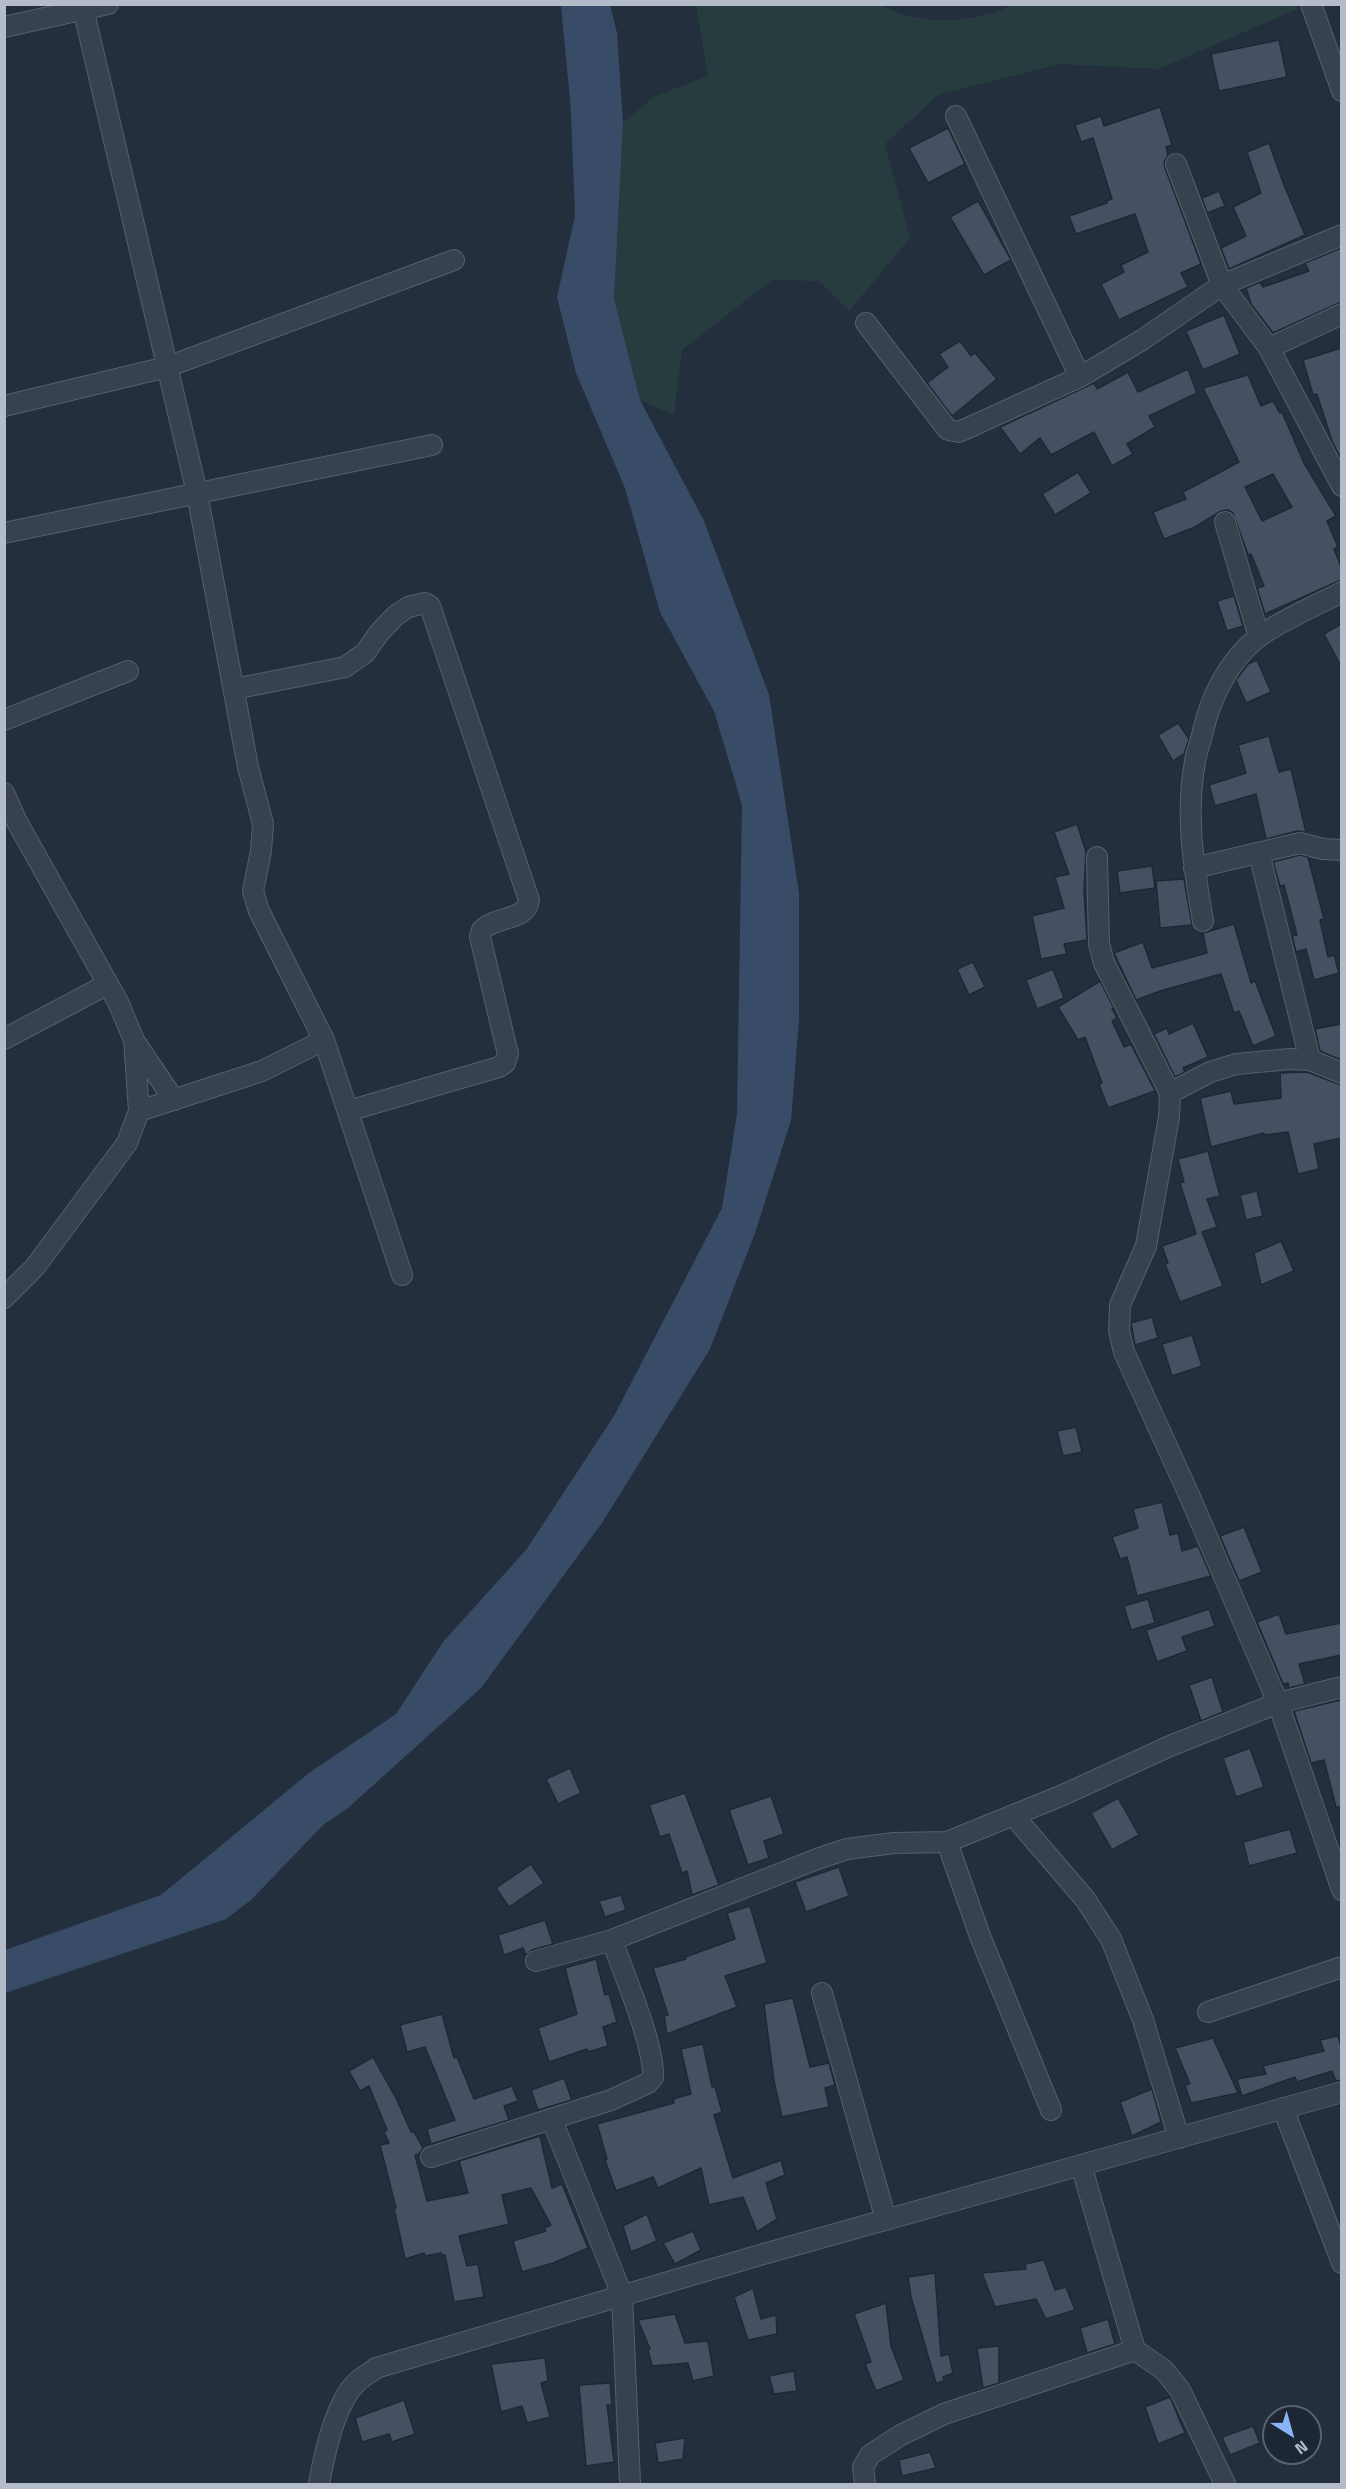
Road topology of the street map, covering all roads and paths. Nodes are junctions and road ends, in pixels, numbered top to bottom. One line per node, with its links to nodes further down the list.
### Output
1 (108, 4): 3 (street)
2 (1311, 4): 5 (street)
3 (83, 7): 4 (street); 14 (street)
4 (4, 27)
5 (1341, 91)
6 (956, 116): 15 (street)
7 (1176, 164): 10 (street)
8 (1341, 235): 10 (street)
9 (454, 260): 14 (street)
10 (1222, 285): 13 (street); 15 (street)
11 (1341, 314): 13 (street)
12 (866, 322): 15 (street)
13 (1269, 348): 18 (street)
14 (167, 367): 16 (street); 19 (street)
15 (1080, 377)
16 (4, 406)
17 (432, 445): 19 (street)
18 (1341, 486)
19 (197, 493): 21 (street); 25 (street)
20 (1225, 522): 23 (street)
21 (4, 533)
22 (1341, 592): 23 (street)
23 (1259, 637): 31 (street)
24 (128, 671): 26 (street)
25 (234, 689): 36 (street); 42 (street)
26 (4, 720)
27 (4, 794): 33 (street)
28 (1341, 850): 29 (street)
29 (1259, 853): 31 (street); 37 (street)
30 (1097, 858): 39 (street)
31 (1194, 868): 32 (street)
32 (1203, 921)
33 (108, 984): 34 (street); 35 (street)
34 (4, 1039)
35 (134, 1040): 40 (street); 41 (street)
36 (324, 1040): 40 (street); 42 (street)
37 (1310, 1060): 38 (street); 39 (street)
38 (1341, 1073)
39 (1170, 1093): 46 (street)
40 (174, 1100): 41 (street)
41 (139, 1111): 44 (street)
42 (348, 1111): 43 (street)
43 (402, 1275)
44 (4, 1298)
45 (1341, 1687): 46 (street)
46 (1278, 1703): 47 (street); 49 (street)
47 (1013, 1815): 48 (street); 59 (street)
48 (947, 1842): 50 (street); 57 (street)
49 (1341, 1890)
50 (612, 1940): 51 (street); 58 (street)
51 (536, 1961)
52 (1341, 1967): 54 (street)
53 (822, 1993): 62 (street)
54 (1208, 2012)
55 (1341, 2092): 56 (street)
56 (1283, 2108): 59 (street); 63 (street)
57 (1052, 2110)
58 (552, 2120): 60 (street); 64 (street)
59 (1179, 2138): 61 (street)
60 (431, 2157)
61 (1081, 2165): 62 (street); 65 (street)
62 (886, 2220): 64 (street)
63 (1341, 2263)
64 (622, 2295): 66 (street); 67 (street)
65 (1135, 2350): 68 (street); 69 (street)
66 (319, 2484)
67 (630, 2484)
68 (865, 2484)
69 (1226, 2484)

